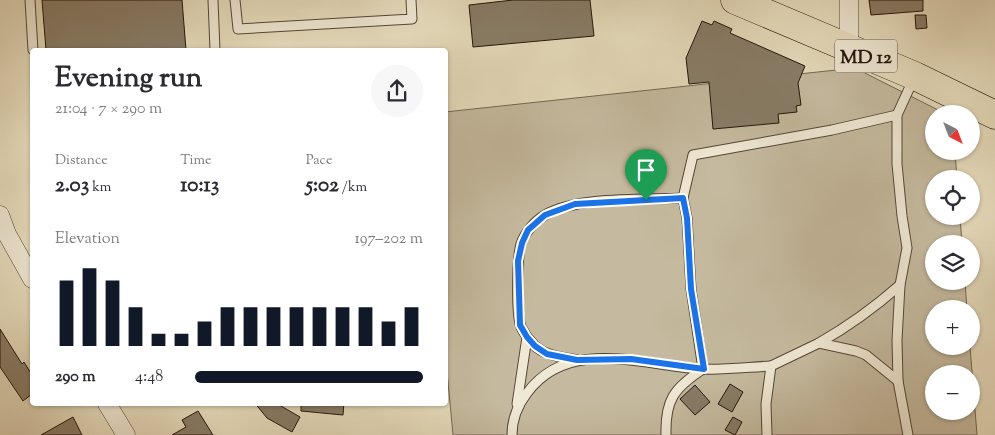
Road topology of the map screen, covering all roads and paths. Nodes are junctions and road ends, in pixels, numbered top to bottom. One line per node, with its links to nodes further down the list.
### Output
1 (30, 0): 7 (lane)
2 (213, 0): 8 (lane)
3 (235, 0): 4 (lane)
4 (411, 0)
5 (735, 0): 9 (main road, MD 12)
6 (849, 0): 9 (street)
7 (33, 48)
8 (214, 48)
9 (849, 49): 10 (main road, MD 12)
10 (915, 76): 11 (lane); 12 (main road, MD 12)
11 (896, 115): 13 (lane); 16 (lane)
12 (995, 115)
13 (683, 198): 17 (lane); 21 (lane)
14 (0, 215): 15 (street)
15 (30, 274)
16 (900, 285): 18 (lane); 22 (lane)
17 (527, 337): 19 (lane); 24 (lane)
18 (819, 344): 20 (lane); 22 (lane)
19 (577, 360): 21 (lane); 24 (lane)
20 (771, 366): 21 (lane); 28 (lane)
21 (704, 369): 27 (lane)
22 (898, 381): 29 (lane)
23 (108, 406): 25 (street)
24 (516, 407): 26 (lane)
25 (126, 435)
26 (512, 435)
27 (666, 435)
28 (767, 435)
29 (908, 435)

